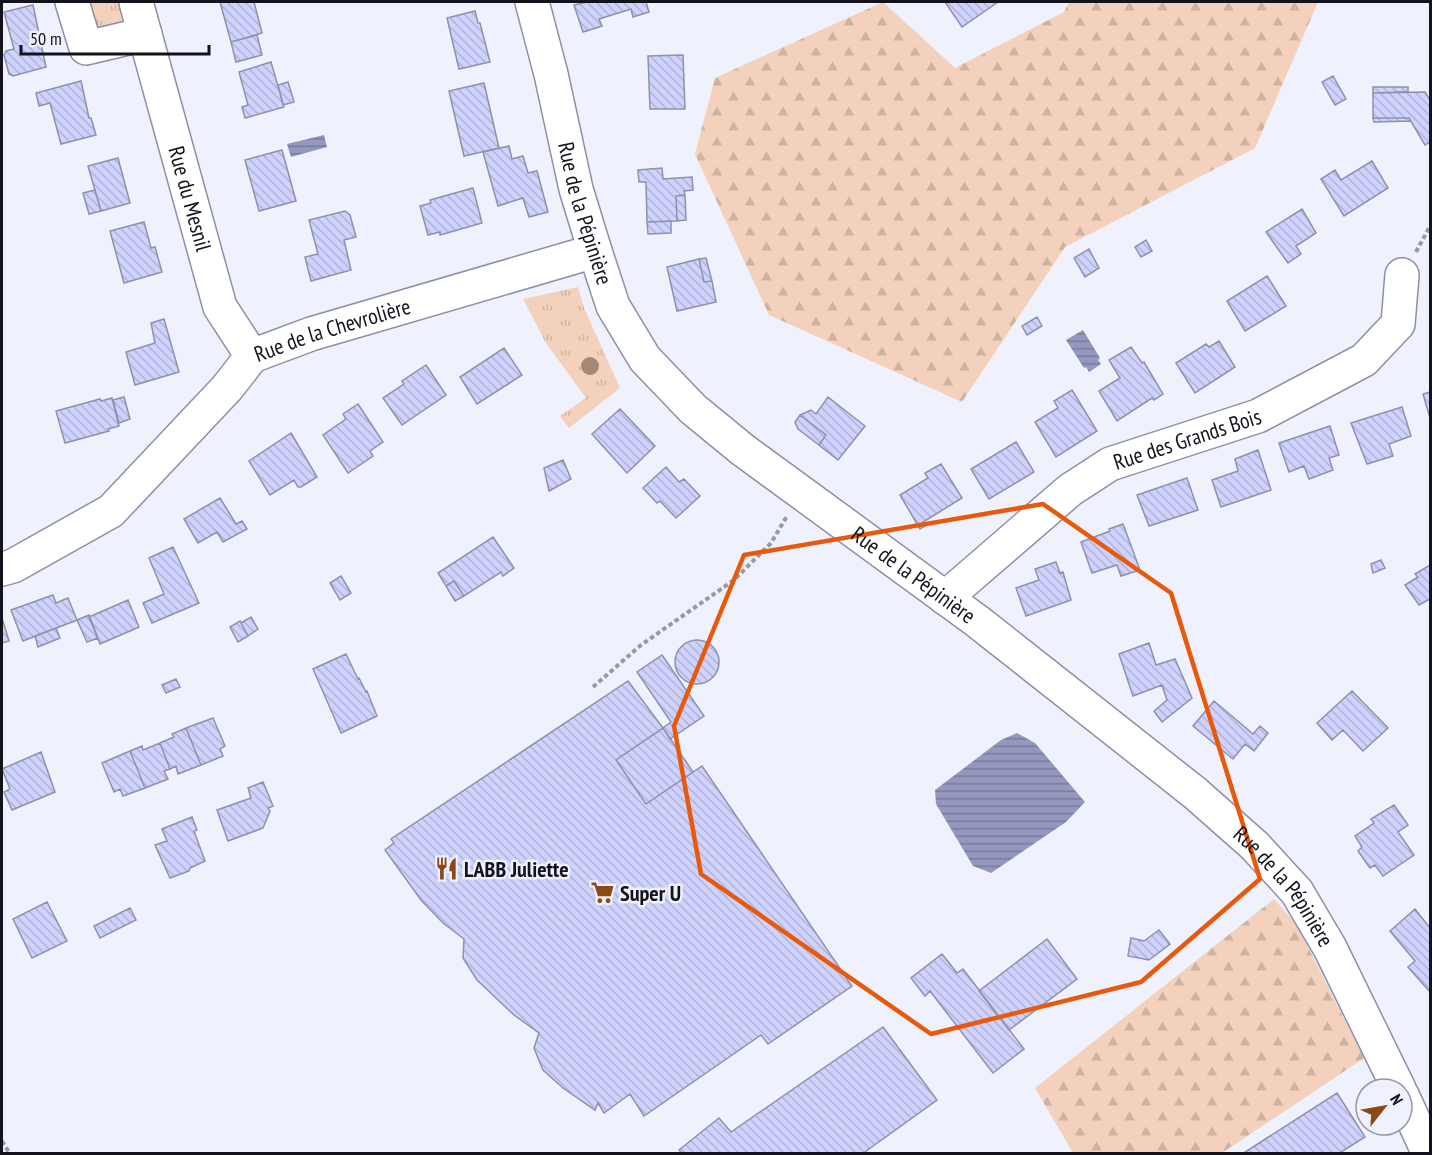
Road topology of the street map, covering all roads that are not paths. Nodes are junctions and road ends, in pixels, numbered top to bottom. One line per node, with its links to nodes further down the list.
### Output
1 (72, 2): 4 (street)
2 (136, 2): 4 (street, Rue du Mesnil)
3 (531, 2): 5 (street, Rue de la Pépinière)
4 (145, 34): 7 (street, Rue du Mesnil)
5 (595, 251): 7 (street, Rue de la Chevrolière); 9 (street, Rue de la Pépinière)
6 (1402, 275): 9 (street, Rue des Grands Bois)
7 (252, 357): 8 (street, Rue de la Chevrolière)
8 (2, 569)
9 (945, 598): 10 (street, Rue de la Pépinière)
10 (1394, 1077)
11 (1414, 1121): 12 (street)
12 (1429, 1154)

